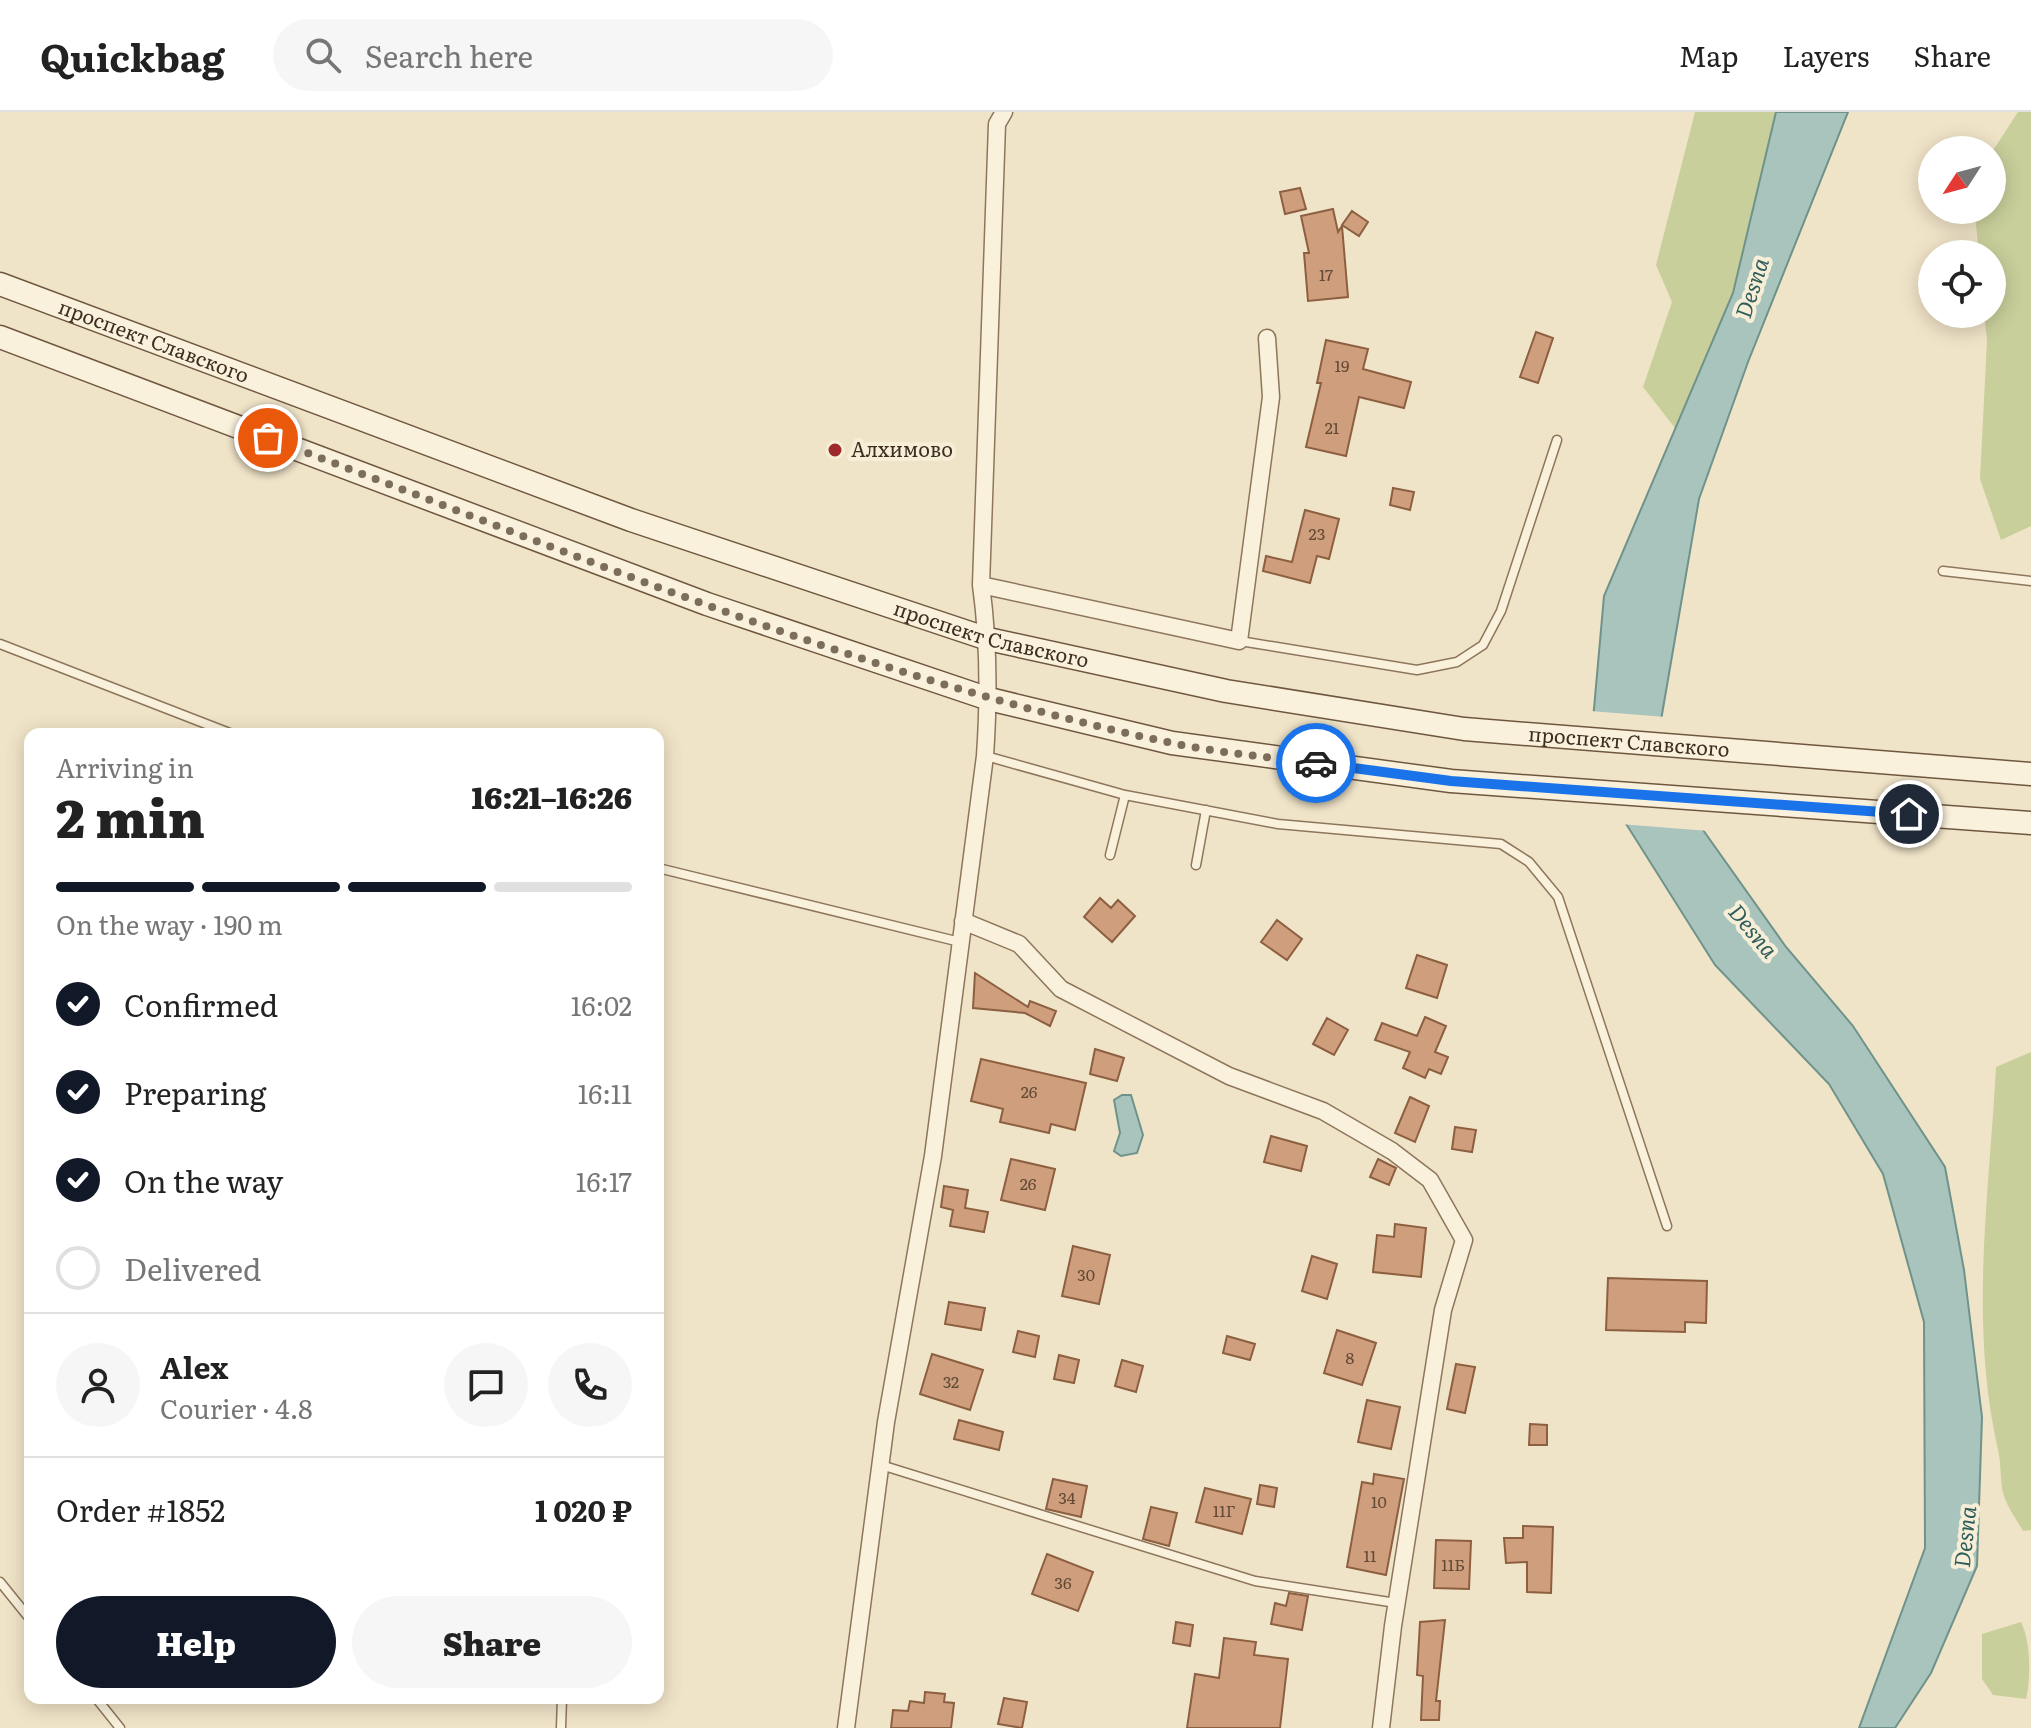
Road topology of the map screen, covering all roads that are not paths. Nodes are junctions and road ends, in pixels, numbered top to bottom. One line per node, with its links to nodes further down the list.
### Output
1 (1004, 112): 8 (street)
2 (0, 284): 9 (main road, проспект Славского)
3 (0, 337): 12 (main road)
4 (1267, 338): 10 (street)
5 (1557, 440): 10 (lane)
6 (1943, 571): 7 (lane)
7 (2031, 581)
8 (981, 585): 9 (street); 10 (street)
9 (988, 639): 12 (street); 15 (main road, проспект Славского)
10 (1239, 641)
11 (0, 644): 13 (lane)
12 (989, 699): 14 (street); 18 (main road)
13 (217, 728)
14 (985, 756): 16 (lane); 22 (street)
15 (2031, 774)
16 (1125, 795): 17 (lane); 19 (lane)
17 (1206, 810): 20 (lane); 24 (lane)
18 (2031, 823)
19 (1110, 855)
20 (1196, 865)
21 (664, 869): 23 (lane)
22 (963, 921): 23 (street); 27 (street)
23 (960, 942): 25 (street)
24 (1667, 1226)
25 (880, 1464): 27 (lane); 33 (street)
26 (0, 1582): 28 (lane)
27 (1397, 1603): 34 (street)
28 (24, 1612)
29 (101, 1704): 31 (lane)
30 (562, 1704): 32 (lane)
31 (120, 1728)
32 (561, 1728)
33 (846, 1728)
34 (1381, 1728)

